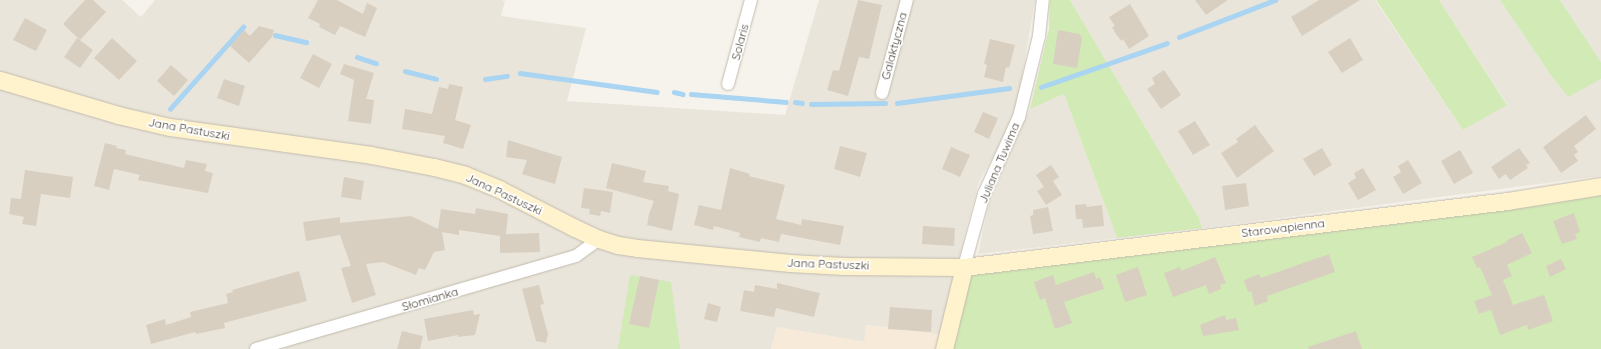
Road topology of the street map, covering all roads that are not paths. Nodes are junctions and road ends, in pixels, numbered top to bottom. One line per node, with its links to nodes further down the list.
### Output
1 (751, 0): 5 (street, Solaris)
2 (906, 0): 6 (street, Galaktyczna)
3 (1042, 0): 9 (street, Juliana Tuwima)
4 (0, 80): 8 (street, Jana Pastuszki)
5 (728, 84)
6 (882, 93)
7 (1601, 186): 9 (street, Starowapienna)
8 (599, 239): 9 (street, Jana Pastuszki); 10 (street, Słomianka)
9 (964, 267): 11 (street, Juliana Tuwima)
10 (256, 349)
11 (944, 349)

